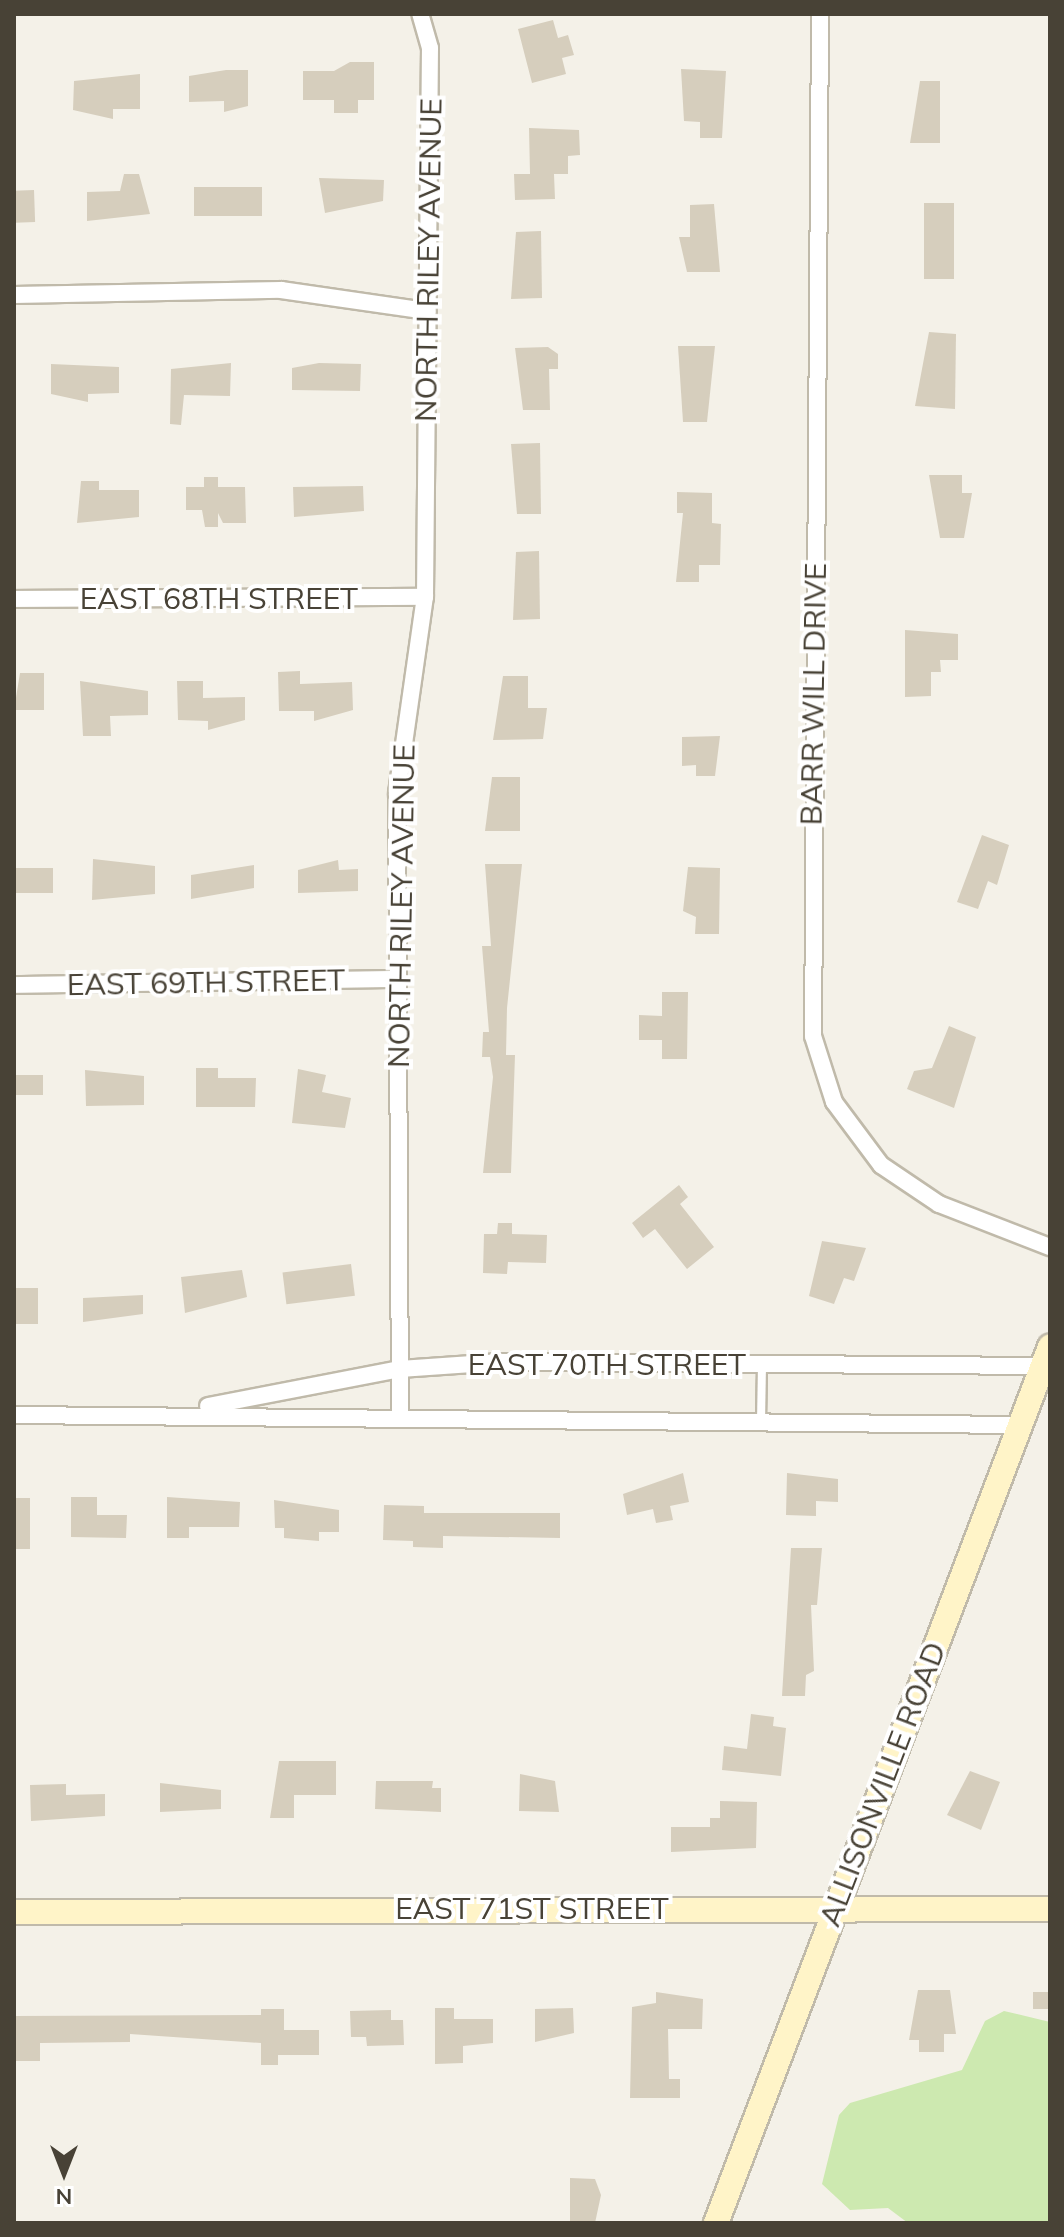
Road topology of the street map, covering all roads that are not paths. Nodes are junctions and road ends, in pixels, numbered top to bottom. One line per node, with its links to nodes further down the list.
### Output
1 (420, 14): 4 (street, NORTH RILEY AVENUE)
2 (820, 14): 9 (street, BARR WILL DRIVE)
3 (14, 295): 4 (street)
4 (427, 311): 5 (street, NORTH RILEY AVENUE)
5 (425, 597): 6 (street, EAST 68TH STREET); 7 (street, NORTH RILEY AVENUE)
6 (14, 599)
7 (398, 979): 8 (street, EAST 69TH STREET); 12 (street, NORTH RILEY AVENUE)
8 (14, 985)
9 (1050, 1247)
10 (1046, 1356): 11 (street, EAST 70TH STREET); 17 (main road, ALLISONVILLE ROAD)
11 (762, 1363): 12 (street, EAST 70TH STREET); 16 (lane)
12 (400, 1369): 13 (street, EAST 70TH STREET); 15 (street, NORTH RILEY AVENUE)
13 (175, 1412): 14 (street, EAST 70TH STREET); 15 (street, EAST 70TH STREET)
14 (14, 1415)
15 (400, 1417): 16 (street, EAST 70TH STREET)
16 (761, 1422): 17 (street, EAST 70TH STREET)
17 (1020, 1425): 18 (main road, ALLISONVILLE ROAD)
18 (834, 1906): 19 (main road, EAST 71ST STREET); 20 (main road, EAST 71ST STREET); 21 (main road, ALLISONVILLE ROAD)
19 (1050, 1909)
20 (14, 1912)
21 (716, 2223)

